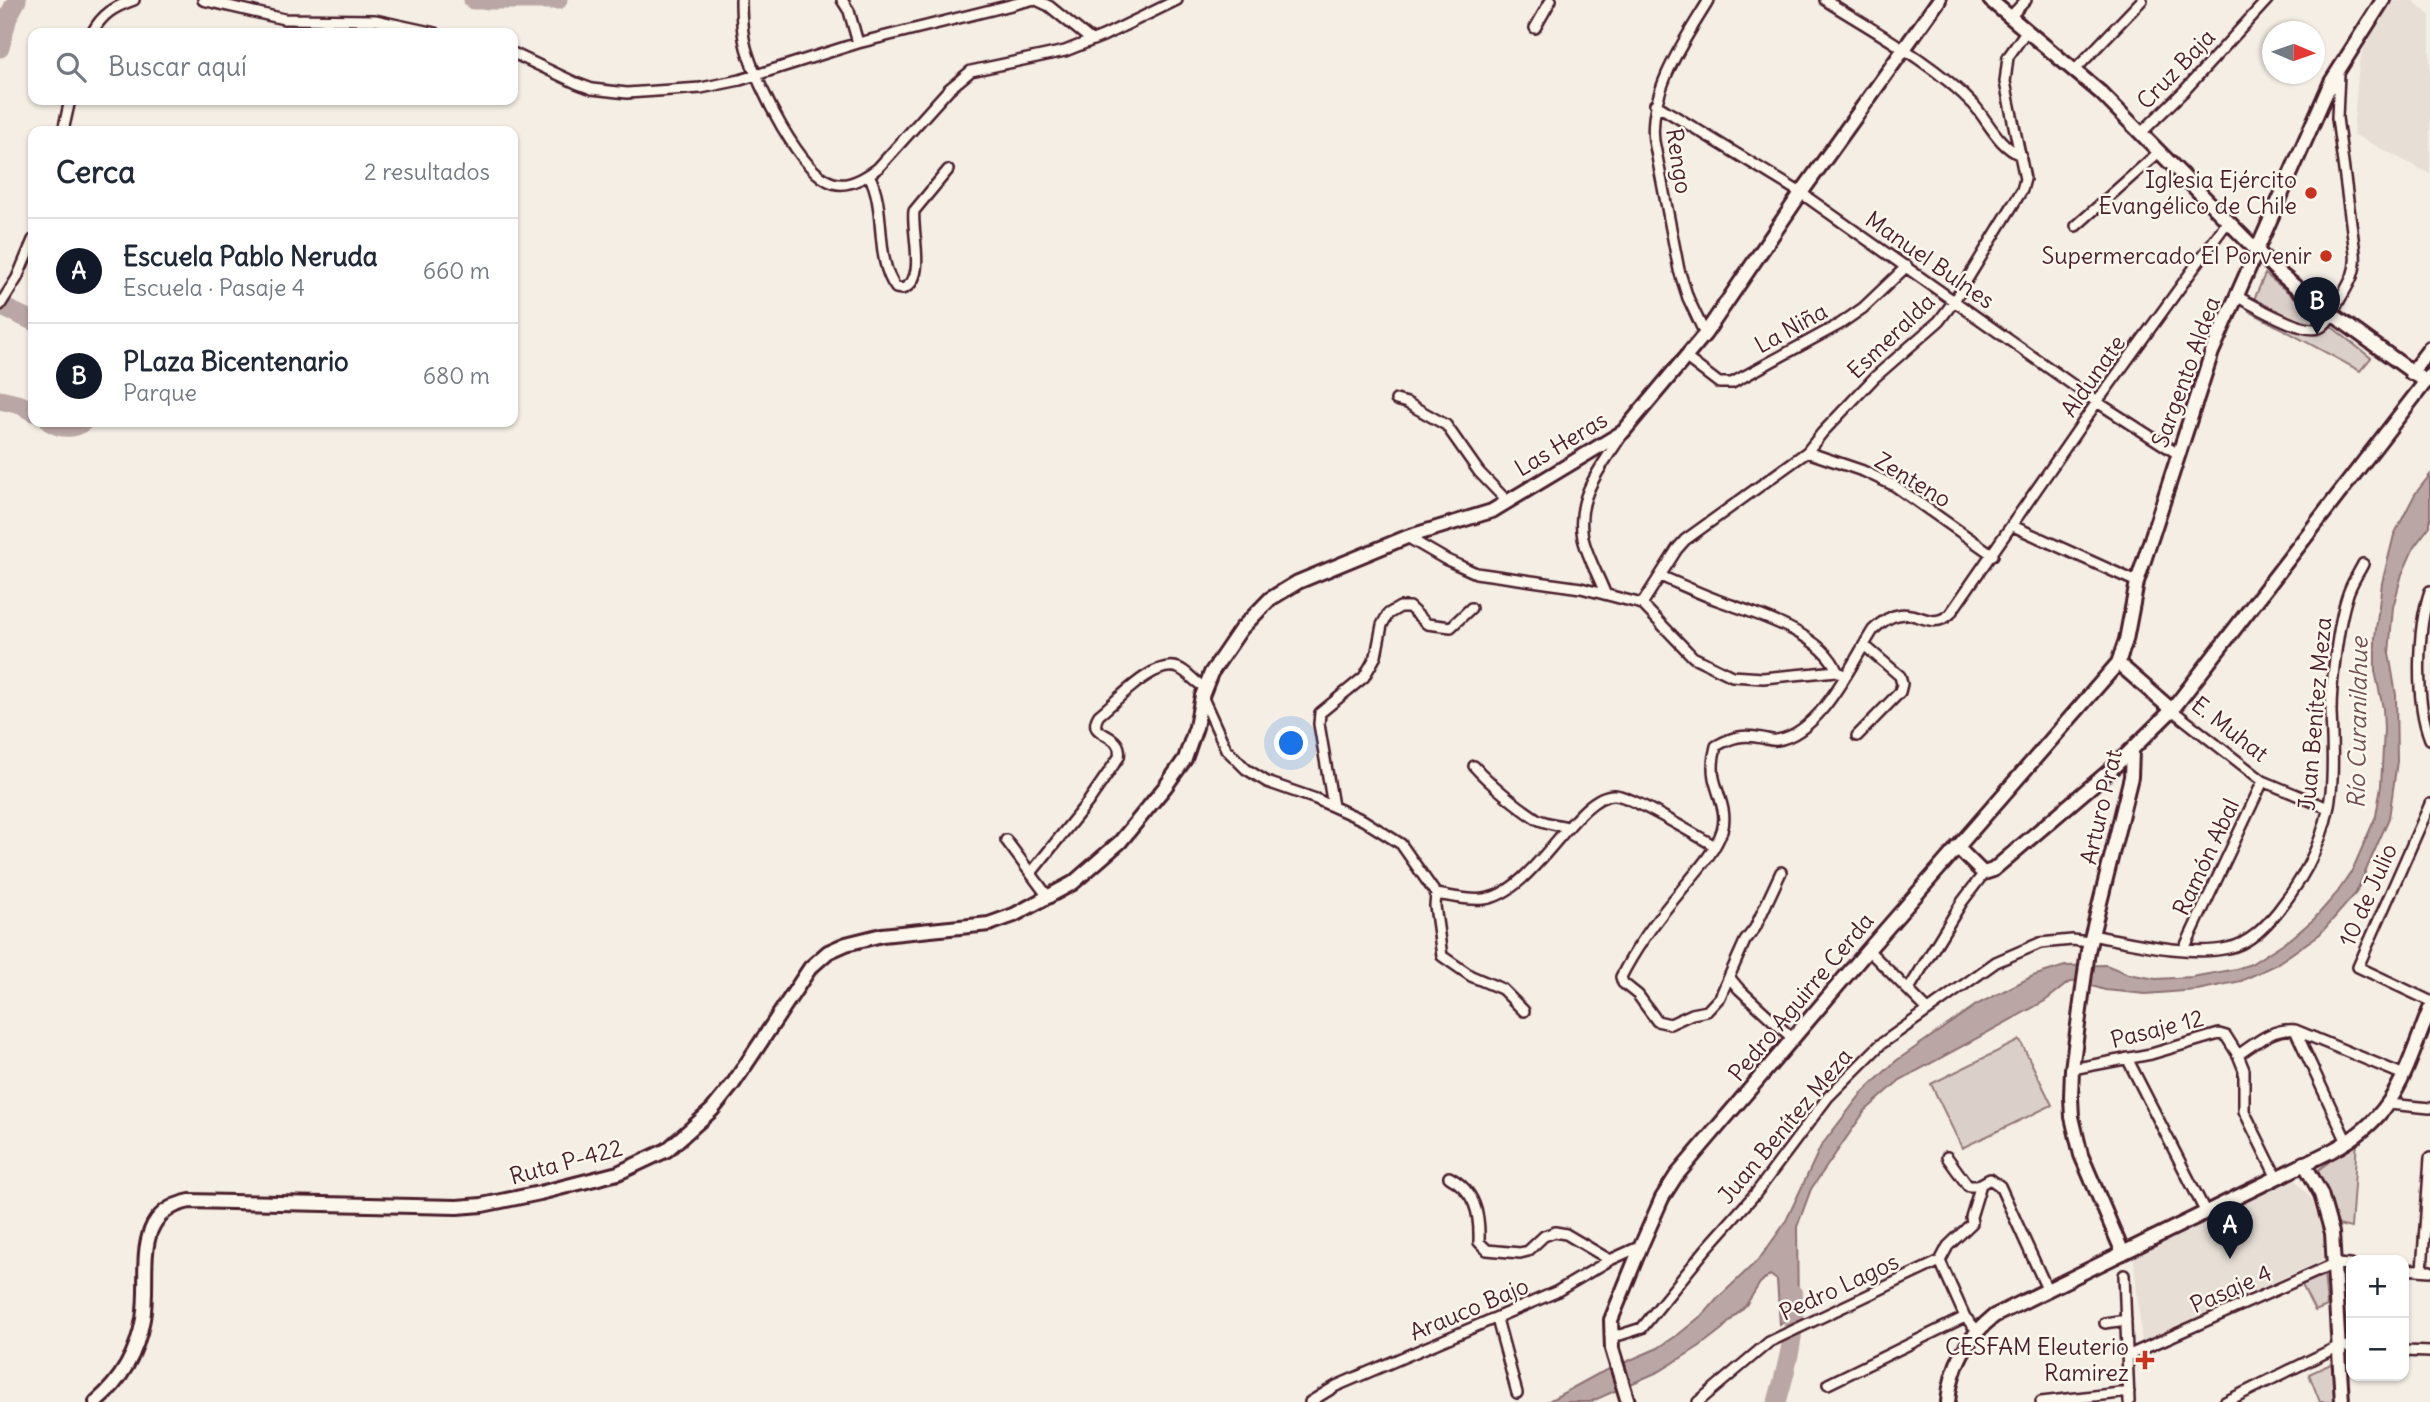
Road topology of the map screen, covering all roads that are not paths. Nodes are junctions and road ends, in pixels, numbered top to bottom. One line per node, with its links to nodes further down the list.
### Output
1 (134, 0): 18 (street)
2 (203, 0): 19 (street)
3 (741, 0): 28 (street)
4 (842, 0): 23 (street)
5 (1031, 0): 23 (street)
6 (1037, 0): 22 (street)
7 (1177, 0): 22 (street)
8 (1551, 0): 20 (street)
9 (1709, 0): 29 (street, Rengo)
10 (1825, 0): 24 (street)
11 (1939, 0): 24 (street, Las Heras)
12 (1990, 0): 17 (street)
13 (2026, 0): 17 (street)
14 (2142, 0): 27 (street)
15 (2267, 0): 32 (street, Cruz Baja)
16 (2384, 0): 26 (street, Sargento Aldea)
17 (2010, 17): 21 (street)
18 (96, 28)
19 (412, 28)
20 (1535, 28)
21 (2027, 30): 27 (street); 34 (street, Esmeralda)
22 (1091, 40): 36 (street)
23 (858, 43): 28 (street)
24 (1905, 51): 34 (street); 37 (street, Las Heras)
25 (518, 55): 28 (street)
26 (2340, 67): 40 (street, Sargento Aldea); 46 (street, Sargento Aldea)
27 (2075, 70): 32 (street)
28 (757, 75): 36 (street)
29 (1656, 104): 37 (street, Manuel Bulnes); 47 (street, Rengo)
30 (69, 105): 31 (street)
31 (64, 126)
32 (2141, 133): 33 (street)
33 (2159, 152): 38 (street); 39 (street)
34 (2021, 155): 44 (street, Esmeralda)
35 (948, 170): 36 (street)
36 (869, 175)
37 (1801, 193): 42 (street, Manuel Bulnes); 47 (street, Las Heras)
38 (2228, 221): 40 (street); 53 (street, Aldunate)
39 (2076, 226)
40 (2256, 250): 43 (street, Sargento Aldea); 46 (street)
41 (28, 252): 45 (street)
42 (1907, 266): 44 (street, Manuel Bulnes); 49 (street, La Niña)
43 (2236, 296): 46 (street); 56 (street, Sargento Aldea)
44 (1954, 301): 53 (street, Manuel Bulnes); 55 (street, Esmeralda)
45 (2, 303)
46 (2332, 314): 50 (street)
47 (1705, 334): 49 (street, Las Heras)
48 (2430, 348): 50 (street)
49 (1685, 357): 54 (street, Las Heras)
50 (2411, 373): 51 (street)
51 (2428, 379): 73 (street, Arturo Prat)
52 (1396, 400): 57 (street)
53 (2097, 402): 56 (street, Manuel Bulnes); 58 (street, Aldunate)
54 (1623, 432): 57 (street, Las Heras); 65 (street)
55 (1807, 452): 60 (street, Zenteno); 62 (street, Esmeralda)
56 (2178, 454): 63 (street, Sargento Aldea)
57 (1507, 501): 59 (street, Las Heras)
58 (2012, 526): 60 (street, Aldunate); 63 (street)
59 (1407, 537): 65 (street); 72 (street, Las Heras)
60 (1993, 555): 68 (street, Aldunate)
61 (2364, 564): 82 (street, Juan Benítez Meza)
62 (1660, 576): 66 (street, Esmeralda); 70 (street)
63 (2137, 583): 69 (street, Sargento Aldea)
64 (2430, 591): 71 (street)
65 (1605, 593): 66 (street)
66 (1642, 604): 70 (street)
67 (1471, 608): 81 (street)
68 (1864, 645): 70 (street); 75 (street)
69 (2118, 663): 73 (street, E. Muhat); 86 (street, Pedro Aguirre Cerda)
70 (1841, 673): 85 (street)
71 (2426, 687): 76 (street)
72 (1204, 692): 74 (street, Las Heras); 81 (street); 88 (street)
73 (2172, 710): 77 (street, Arturo Prat); 79 (street, E. Muhat)
74 (1200, 711): 91 (street, Ruta P-422)
75 (1857, 736)
76 (2430, 740)
77 (2132, 751): 89 (street); 92 (street, Arturo Prat)
78 (1474, 766): 83 (street)
79 (2263, 781): 82 (street, E. Muhat); 93 (street, Ramón Abal)
80 (2430, 804): 97 (street, 10 de Julio)
81 (1333, 806): 90 (street)
82 (2328, 808): 93 (street, Juan Benítez Meza)
83 (1569, 827): 85 (street); 90 (street)
84 (1006, 840): 88 (street)
85 (1715, 846): 95 (street)
86 (1957, 847): 89 (street); 94 (street, Pedro Aguirre Cerda)
87 (1781, 872): 95 (street)
88 (1031, 873): 91 (street)
89 (1984, 873): 96 (street)
90 (1436, 894): 100 (street)
91 (1049, 898): 142 (street, Ruta P-422)
92 (2090, 943): 93 (street, Juan Benítez Meza); 99 (street, Juan Benítez Meza); 106 (street, Arturo Prat)
93 (2184, 949)
94 (1868, 950): 96 (street); 103 (street, Pedro Aguirre Cerda)
95 (1729, 977): 103 (street)
96 (1909, 989): 99 (street)
97 (2430, 1001)
98 (2430, 1009): 102 (street)
99 (1928, 1010): 133 (street, Juan Benítez Meza)
100 (1524, 1011)
101 (2295, 1030): 104 (street); 107 (street); 110 (street)
102 (2425, 1035): 107 (street)
103 (1793, 1039): 119 (street, Pedro Aguirre Cerda)
104 (2238, 1055): 105 (street, Pasaje 12); 114 (street)
105 (2127, 1058): 106 (street, Pasaje 12); 118 (street)
106 (2072, 1069): 120 (street, Arturo Prat)
107 (2403, 1075): 108 (street)
108 (2389, 1104): 109 (street); 110 (street)
109 (2430, 1108)
110 (2347, 1142): 113 (street)
111 (1947, 1157): 116 (street)
112 (2430, 1158): 117 (street)
113 (2304, 1163): 114 (street); 123 (street)
114 (2276, 1176): 118 (street)
115 (1450, 1177): 121 (street)
116 (1981, 1184): 122 (street); 127 (street)
117 (2429, 1186): 125 (street)
118 (2205, 1211): 120 (street)
119 (1641, 1246): 121 (street, Arauco Bajo); 133 (street, Pedro Aguirre Cerda)
120 (2123, 1252): 127 (street)
121 (1610, 1260): 129 (street, Arauco Bajo)
122 (1940, 1261): 128 (street); 144 (street, Pedro Lagos)
123 (2334, 1264): 124 (street, Pasaje 4); 134 (street); 137 (street, Pasaje 4)
124 (2346, 1265)
125 (2426, 1271)
126 (2124, 1275): 130 (street)
127 (2046, 1289): 132 (street)
128 (1965, 1317): 132 (street); 138 (street)
129 (1497, 1319): 139 (street); 143 (street, Arauco Bajo)
130 (2126, 1320): 131 (street); 137 (street)
131 (2105, 1324)
132 (1977, 1330): 145 (street)
133 (1610, 1334): 141 (street, Pedro Aguirre Cerda)
134 (2345, 1347): 147 (street); 148 (street)
135 (2409, 1350): 136 (street)
136 (2430, 1352)
137 (2127, 1356): 140 (street)
138 (1828, 1384)
139 (1517, 1393)
140 (2129, 1397): 146 (street)
141 (1626, 1399)
142 (96, 1402)
143 (1310, 1402)
144 (1698, 1402)
145 (1948, 1402)
146 (2041, 1402)
147 (2225, 1402)
148 (2342, 1402)

